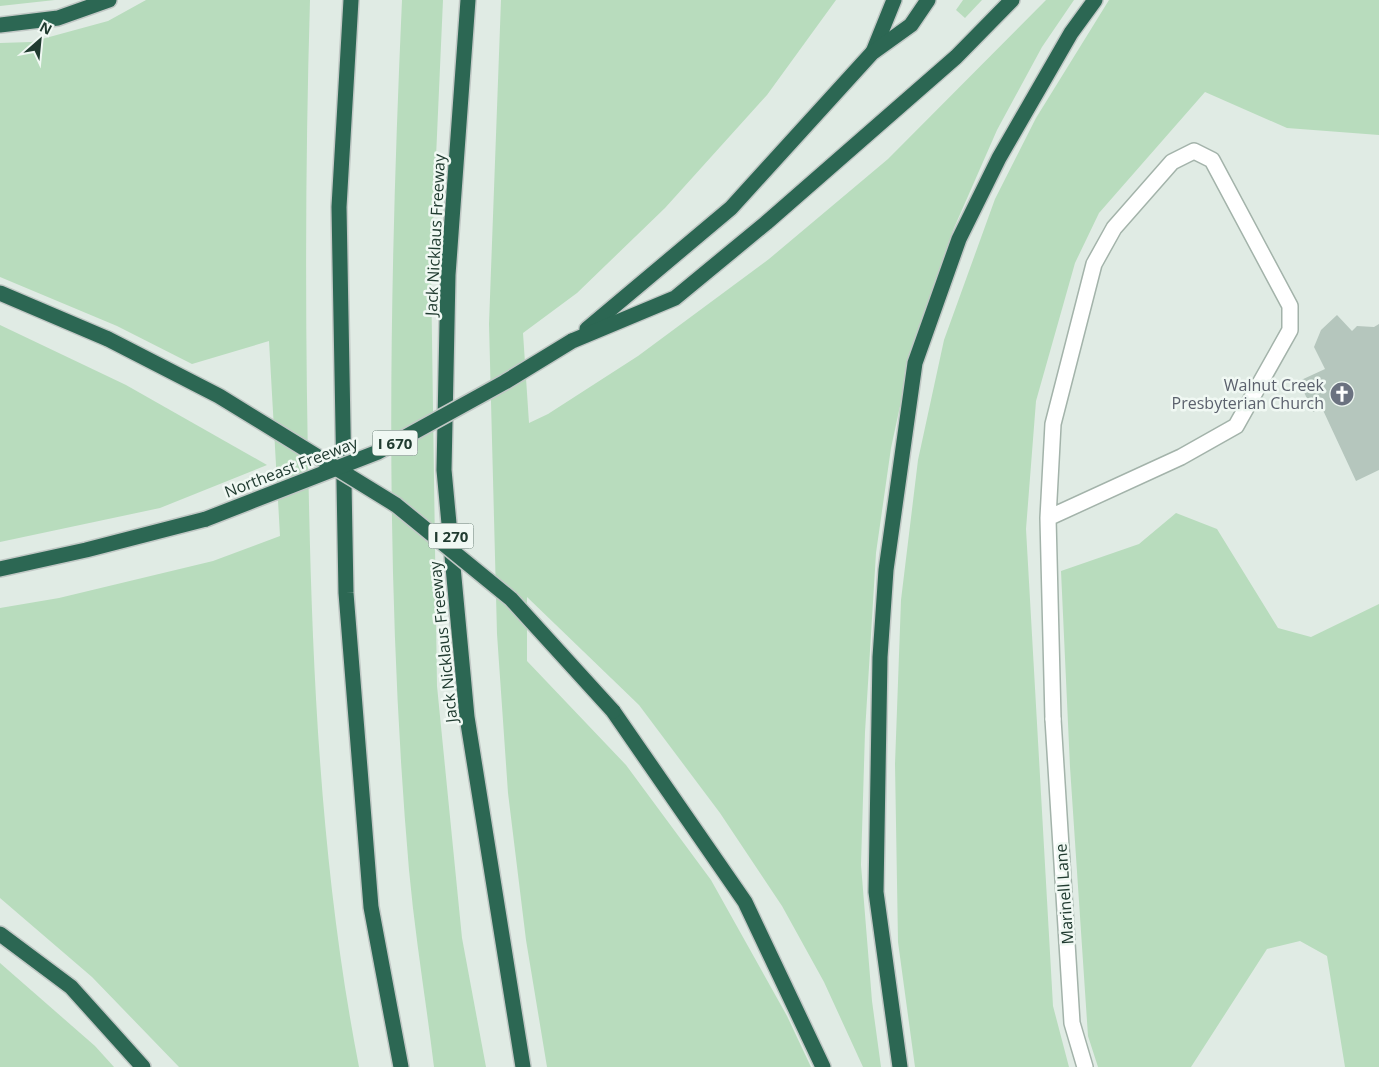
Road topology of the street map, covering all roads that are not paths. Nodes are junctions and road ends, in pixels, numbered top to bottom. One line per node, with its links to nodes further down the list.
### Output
1 (109, 0): 8 (highway)
2 (351, 0): 16 (highway)
3 (468, 0): 17 (highway, Jack Nicklaus Freeway / I 270)
4 (894, 0): 9 (highway)
5 (928, 0): 9 (highway)
6 (1012, 0): 11 (highway)
7 (1096, 0): 19 (highway)
8 (0, 25)
9 (872, 53): 11 (highway)
10 (0, 293): 18 (highway, bridge)
11 (572, 341): 13 (highway, Northeast Freeway / I 670, bridge)
12 (1048, 518): 12 (street, Marinell Lane); 20 (street, Marinell Lane)
13 (0, 569)
14 (0, 934): 15 (highway)
15 (143, 1067)
16 (401, 1067)
17 (523, 1067)
18 (823, 1067)
19 (900, 1067)
20 (1085, 1067)

